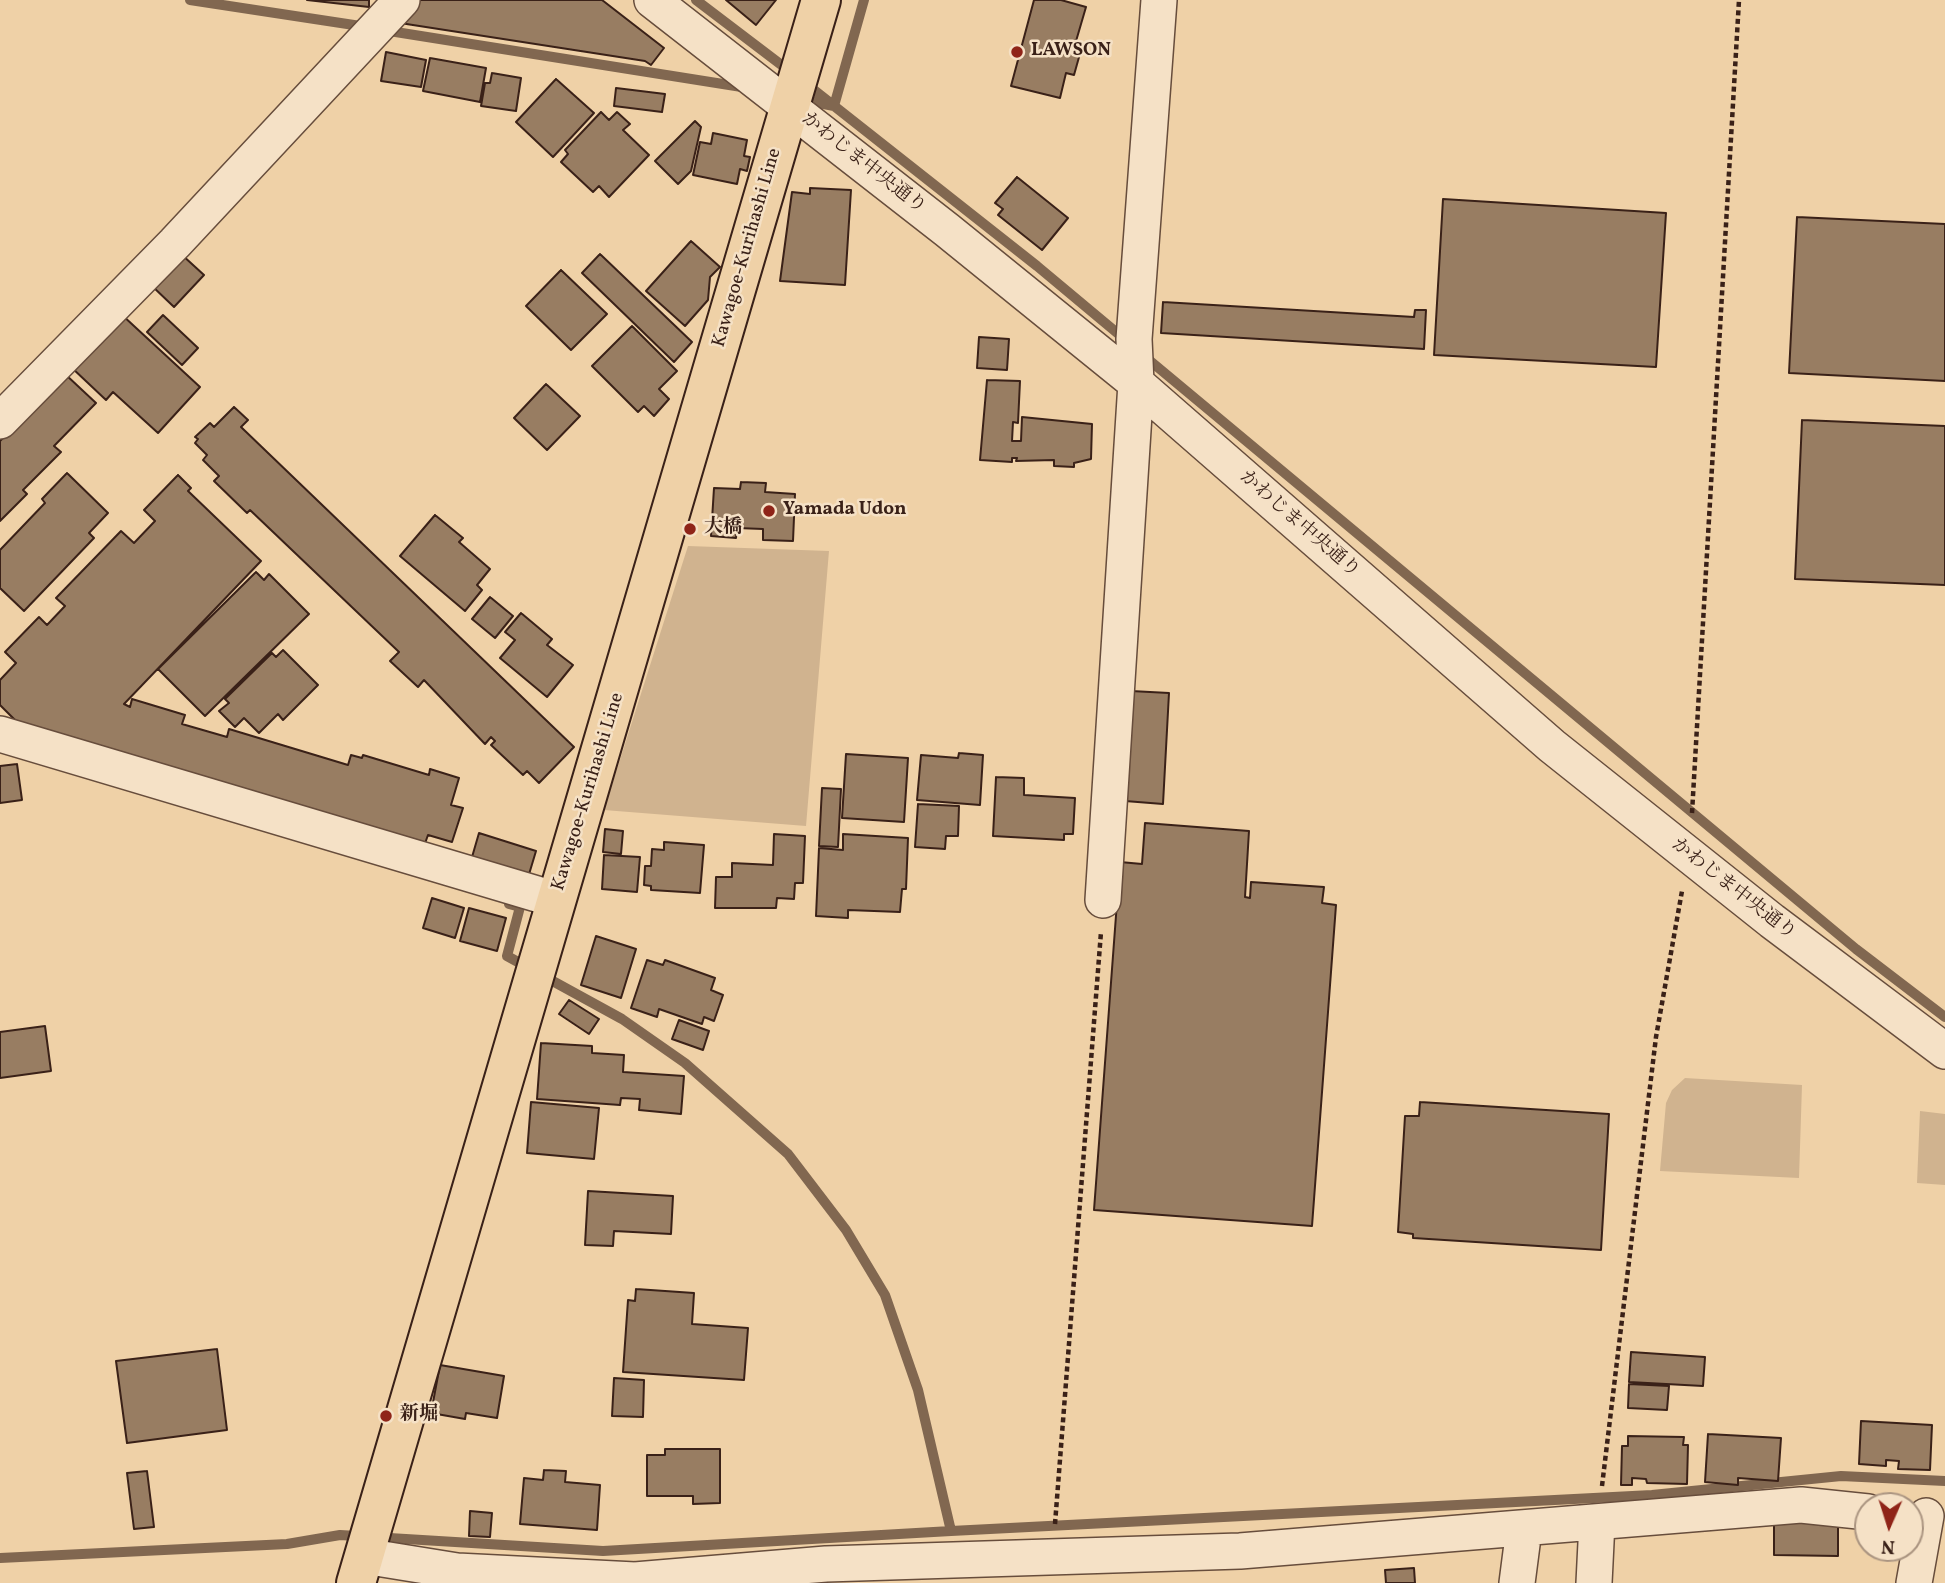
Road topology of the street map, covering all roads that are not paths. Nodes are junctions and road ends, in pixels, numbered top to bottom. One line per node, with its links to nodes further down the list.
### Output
1 (402, 0): 7 (street)
2 (652, 0): 5 (street, かわじま中央通り)
3 (821, 0): 5 (main road, Kawagoe-Kurihashi Line)
4 (1160, 0): 6 (street)
5 (790, 106): 6 (street, かわじま中央通り); 9 (main road, Kawagoe-Kurihashi Line)
6 (1136, 383): 10 (street); 11 (street, かわじま中央通り)
7 (0, 421)
8 (0, 734): 9 (street)
9 (557, 900): 18 (main road, Kawagoe-Kurihashi Line)
10 (1104, 900)
11 (1945, 1051)
12 (1854, 1511): 14 (street)
13 (1927, 1516): 22 (street)
14 (1597, 1522): 15 (street); 21 (street)
15 (1524, 1528): 17 (street); 20 (street)
16 (1045, 1565): 17 (street); 19 (street)
17 (1150, 1569)
18 (360, 1570): 19 (street)
19 (938, 1571)
20 (1517, 1583)
21 (1594, 1583)
22 (1914, 1583)

